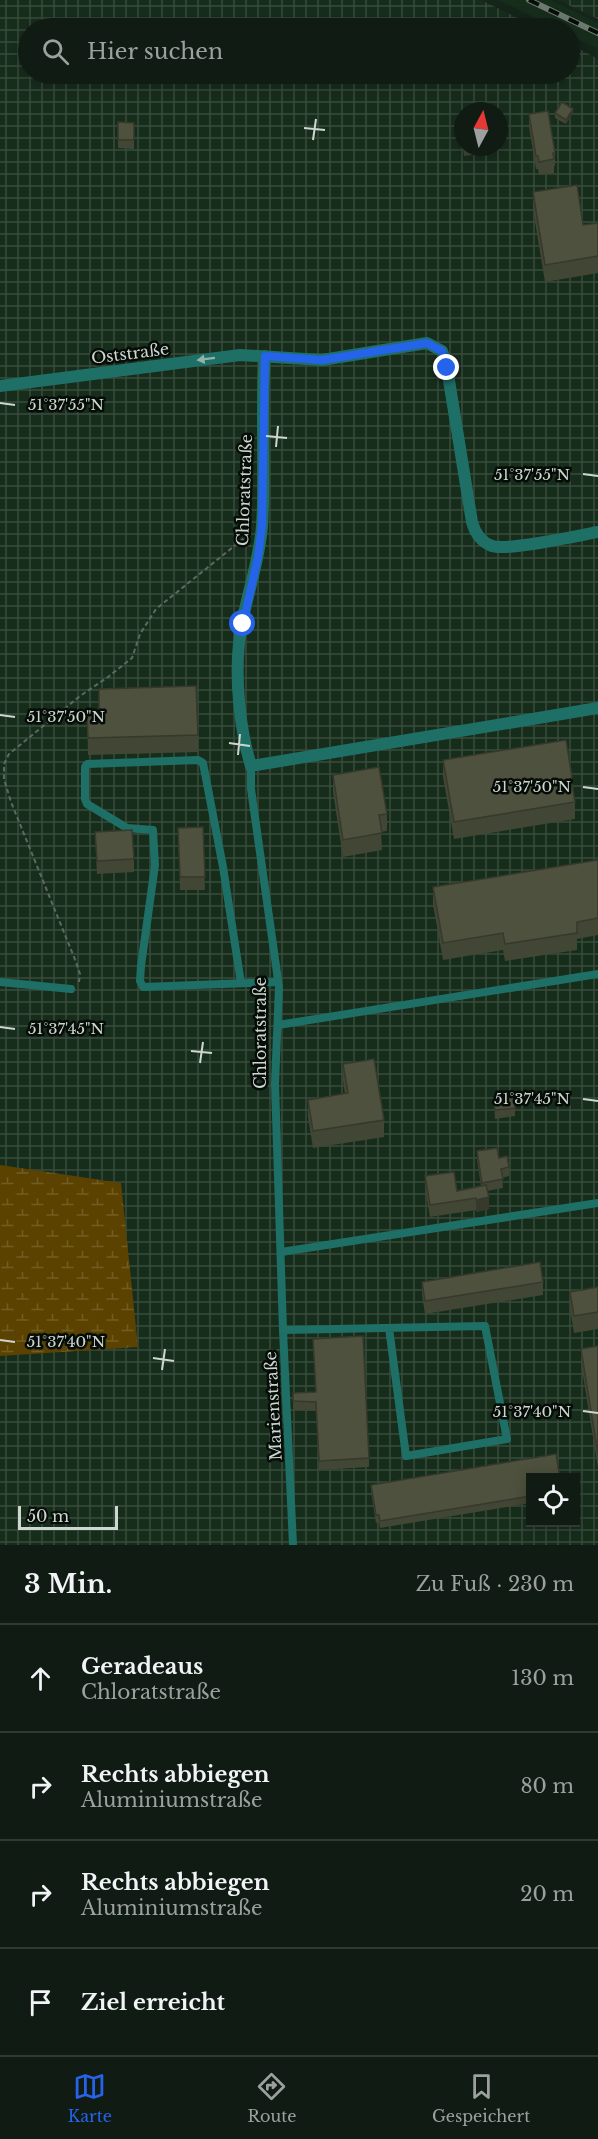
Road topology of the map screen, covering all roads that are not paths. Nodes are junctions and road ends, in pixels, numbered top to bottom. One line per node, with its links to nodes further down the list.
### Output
1 (265, 356): 2 (street, Oststraße, one-way to 2); 3 (street, Oststraße); 5 (street, Chloratstraße)
2 (0, 386)
3 (598, 532)
4 (598, 708): 5 (street)
5 (250, 766): 8 (lane, Chloratstraße)
6 (598, 974): 11 (lane)
7 (0, 982): 10 (lane)
8 (278, 982): 9 (lane); 11 (lane, Chloratstraße)
9 (241, 983): 9 (lane)
10 (71, 989)
11 (278, 1025): 13 (lane, Chloratstraße)
12 (598, 1203): 13 (lane)
13 (281, 1252): 14 (lane, Chloratstraße)
14 (282, 1266): 16 (lane, Marienstraße)
15 (389, 1328): 15 (lane); 16 (lane)
16 (283, 1330): 17 (lane, Marienstraße)
17 (293, 1545)

